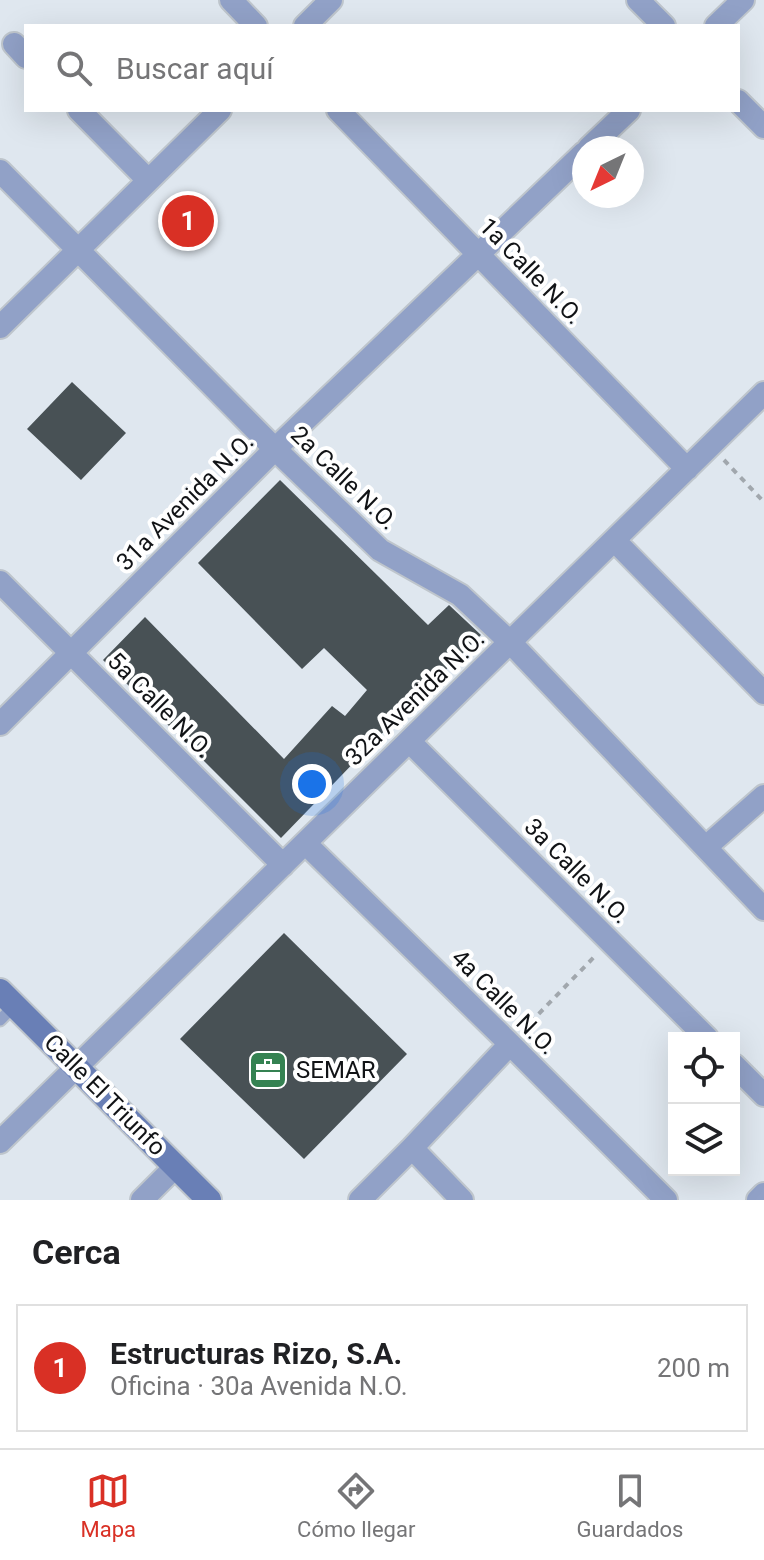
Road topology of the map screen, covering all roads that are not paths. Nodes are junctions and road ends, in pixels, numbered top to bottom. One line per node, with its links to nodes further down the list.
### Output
1 (231, 0): 5 (street)
2 (331, 0): 6 (street)
3 (638, 0): 7 (street)
4 (743, 0): 8 (street)
5 (254, 24)
6 (307, 24)
7 (662, 24)
8 (718, 24)
9 (740, 103): 14 (street)
10 (81, 112): 18 (street)
11 (218, 112): 18 (street)
12 (340, 112): 20 (street, 1a Calle N.O.)
13 (627, 112): 15 (street)
14 (764, 127)
15 (602, 136)
16 (572, 164): 20 (street, 31a Avenida N.O.)
17 (0, 171): 19 (street, 2a Calle N.O.)
18 (148, 180): 19 (street)
19 (78, 250): 21 (street); 23 (street, 2a Calle N.O.)
20 (478, 254): 23 (street, 31a Avenida N.O.); 24 (street, 1a Calle N.O.)
21 (0, 327)
22 (764, 393): 24 (street, 32a Avenida N.O.)
23 (275, 449): 27 (street, 2a Calle N.O.); 28 (street, 31a Avenida N.O.)
24 (687, 469): 25 (street, 32a Avenida N.O.)
25 (614, 540): 27 (street, 32a Avenida N.O.); 29 (street)
26 (0, 582): 28 (street, 5a Calle N.O.)
27 (510, 642): 31 (street, 32a Avenida N.O.); 34 (street, 2a Calle N.O.)
28 (71, 653): 30 (street, 31a Avenida N.O.); 35 (street, 5a Calle N.O.)
29 (764, 693)
30 (0, 724)
31 (409, 741): 33 (street, 32a Avenida N.O.); 38 (street, 3a Calle N.O.)
32 (764, 796): 34 (street)
33 (305, 843): 35 (street, 32a Avenida N.O.); 39 (street, 4a Calle N.O.)
34 (706, 847): 36 (street, 2a Calle N.O.)
35 (283, 865): 40 (street, 32a Avenida N.O.)
36 (764, 909)
37 (5, 1006): 40 (main road, Calle El Triunfo)
38 (701, 1032)
39 (510, 1044): 44 (street); 51 (street, 4a Calle N.O.)
40 (76, 1068): 43 (street, 32a Avenida N.O.); 45 (main road, Calle El Triunfo)
41 (740, 1071): 42 (street)
42 (764, 1095)
43 (0, 1142)
44 (412, 1148): 49 (street); 50 (street)
45 (176, 1166): 47 (street); 48 (main road, Calle El Triunfo)
46 (764, 1194): 52 (street)
47 (142, 1200)
48 (209, 1200)
49 (360, 1200)
50 (462, 1200)
51 (666, 1200)
52 (758, 1200)

